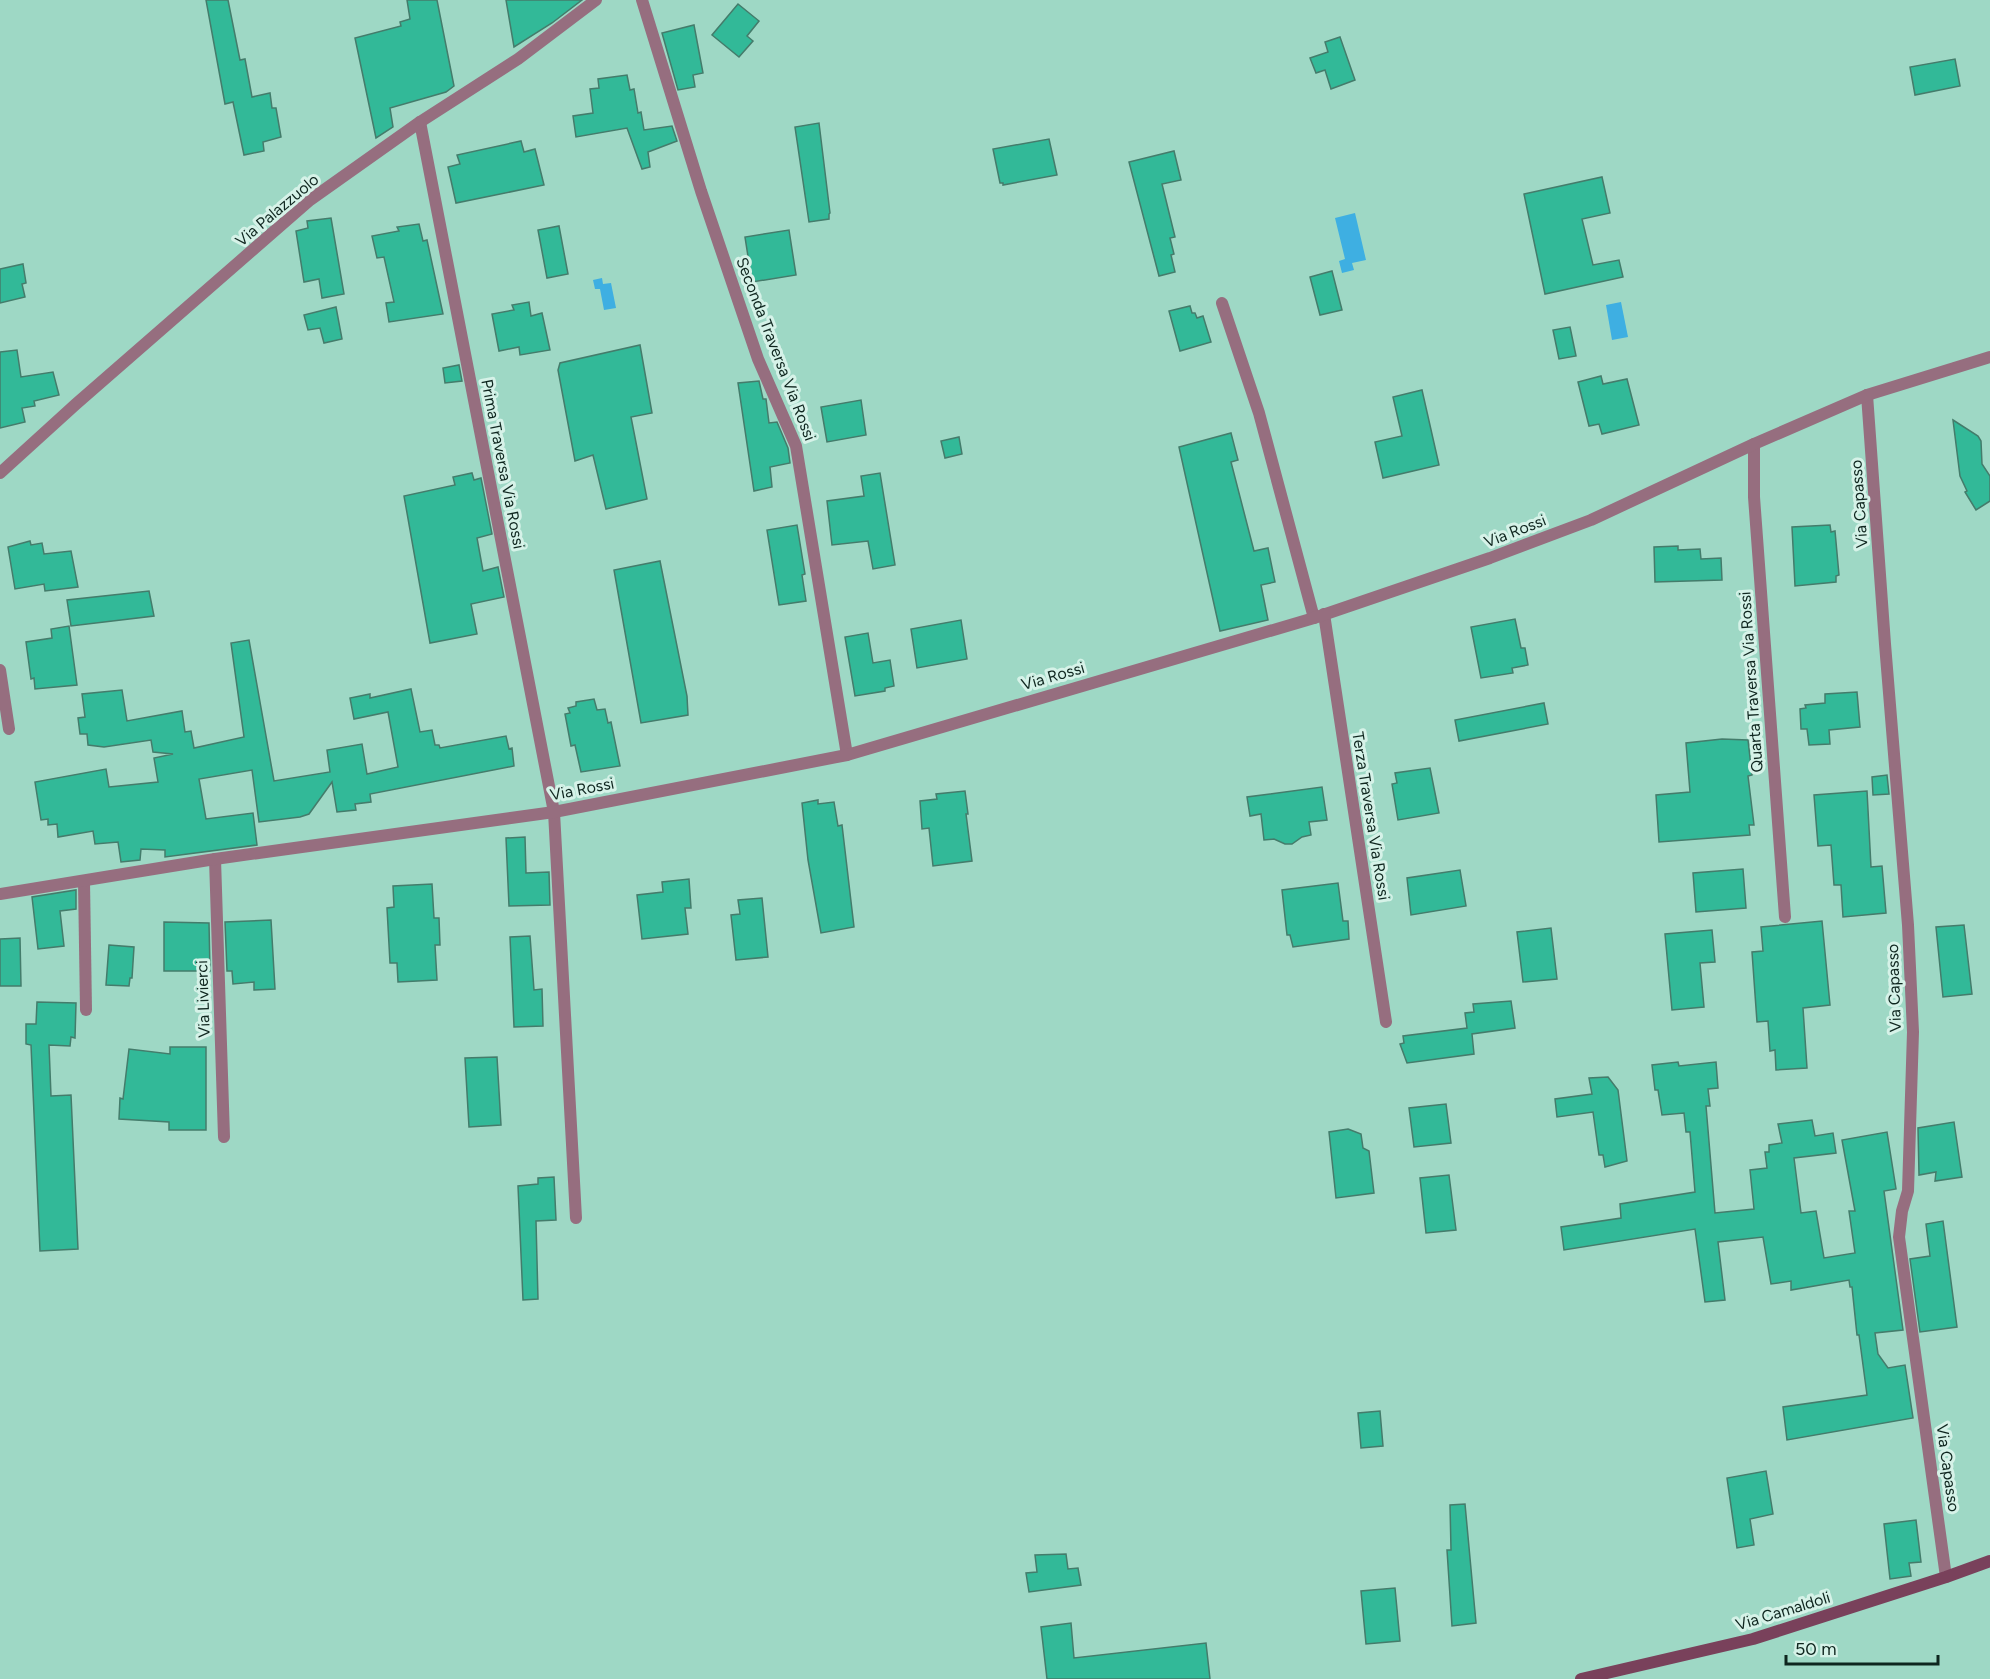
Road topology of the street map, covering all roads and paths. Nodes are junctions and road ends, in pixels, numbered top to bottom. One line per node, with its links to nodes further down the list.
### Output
1 (596, 0): 3 (street, Via Palazzuolo)
2 (642, 0): 12 (street, Seconda Traversa Via Rossi)
3 (420, 122): 8 (street, Via Palazzuolo); 13 (street, Prima Traversa Via Rossi)
4 (1222, 303): 9 (street, Terza Traversa Via Rossi)
5 (1990, 357): 6 (street, Via Rossi)
6 (1868, 395): 7 (street, Via Rossi); 23 (street, Via Capasso)
7 (1754, 444): 9 (street, Via Rossi); 17 (street, Quarta Traversa Via Rossi)
8 (0, 473)
9 (1319, 616): 12 (street, Via Rossi); 19 (street, Terza Traversa Via Rossi)
10 (0, 670): 11 (street)
11 (9, 729)
12 (847, 755): 13 (street, Via Rossi)
13 (554, 812): 14 (street, Via Rossi); 21 (street, Prima Traversa Via Rossi)
14 (215, 859): 15 (street, Via Rossi); 20 (street, Via Livierci)
15 (84, 881): 16 (street, Via Rossi); 18 (street)
16 (0, 894)
17 (1785, 917)
18 (86, 1010)
19 (1386, 1022)
20 (224, 1137)
21 (576, 1218)
22 (1990, 1561): 23 (street, Via Camaldoli)
23 (1946, 1577): 24 (street, Via Camaldoli)
24 (1581, 1679)

